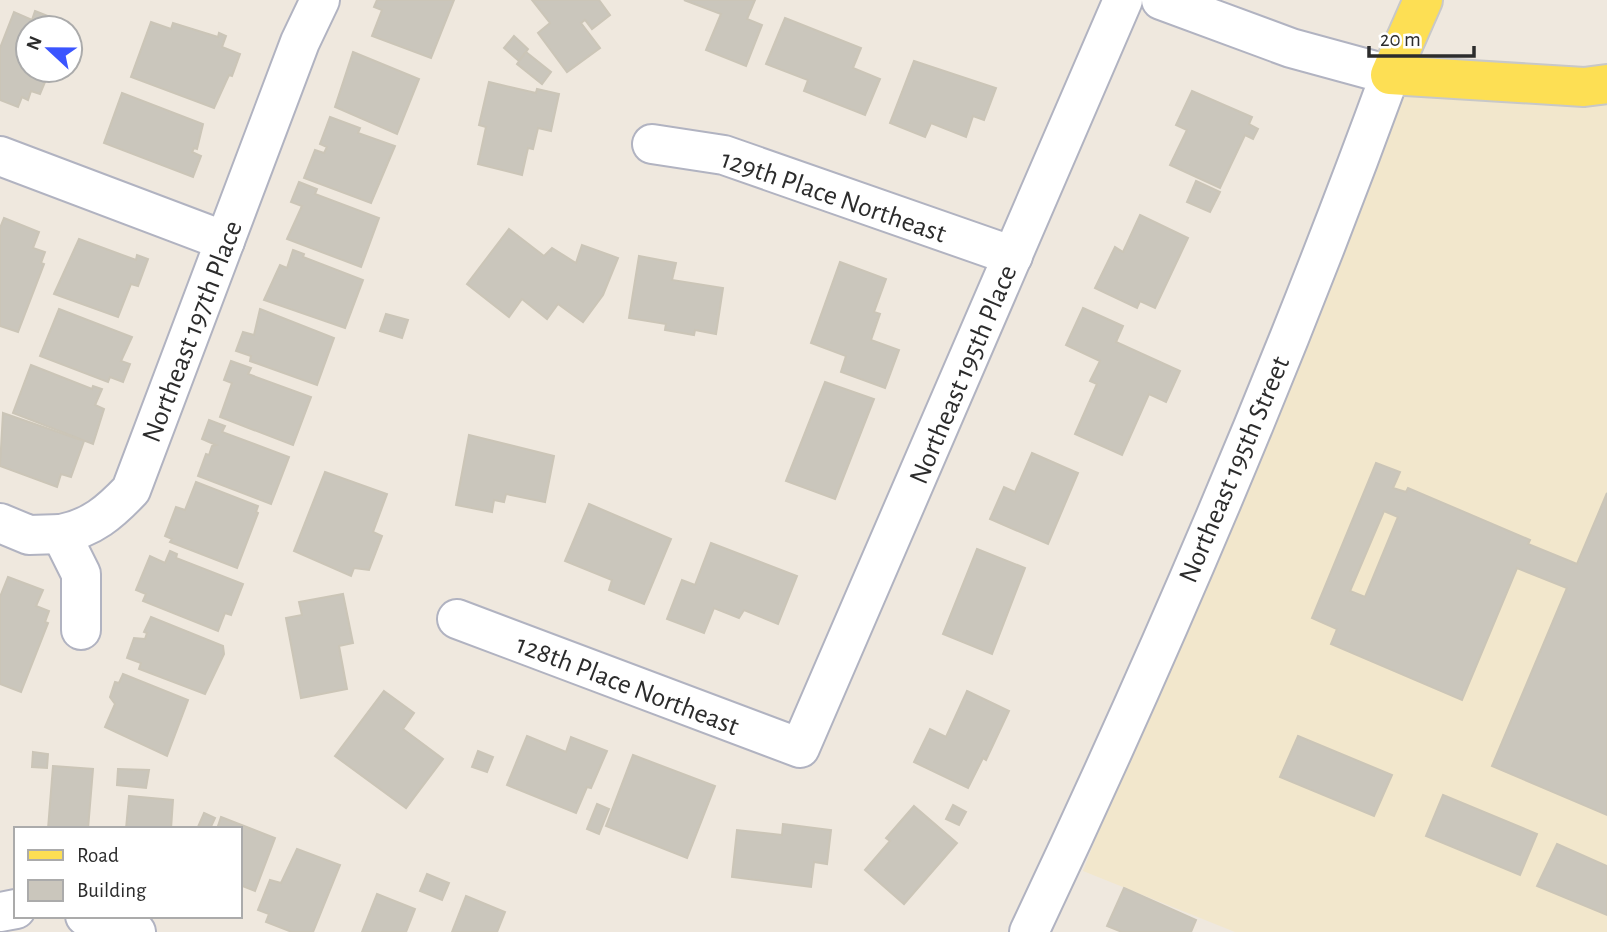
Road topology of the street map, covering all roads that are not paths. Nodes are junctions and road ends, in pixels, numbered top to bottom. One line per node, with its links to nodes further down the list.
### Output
1 (320, 0): 9 (street, Northeast 197th Place)
2 (1123, 0): 10 (street, Northeast 195th Place)
3 (1161, 0): 5 (street)
4 (1423, 0): 5 (main road, Northeast 195th Street)
5 (1390, 75): 6 (main road); 18 (street, Northeast 195th Street)
6 (1607, 84)
7 (652, 144): 10 (street, 129th Place Northeast)
8 (0, 156): 9 (street)
9 (225, 242): 12 (street, Northeast 197th Place)
10 (1013, 256): 15 (street, Northeast 195th Place)
11 (0, 523): 12 (street)
12 (61, 534): 14 (street)
13 (457, 619): 15 (street, 128th Place Northeast)
14 (81, 630)
15 (800, 748)
16 (91, 918): 17 (street)
17 (136, 932)
18 (1029, 932)

